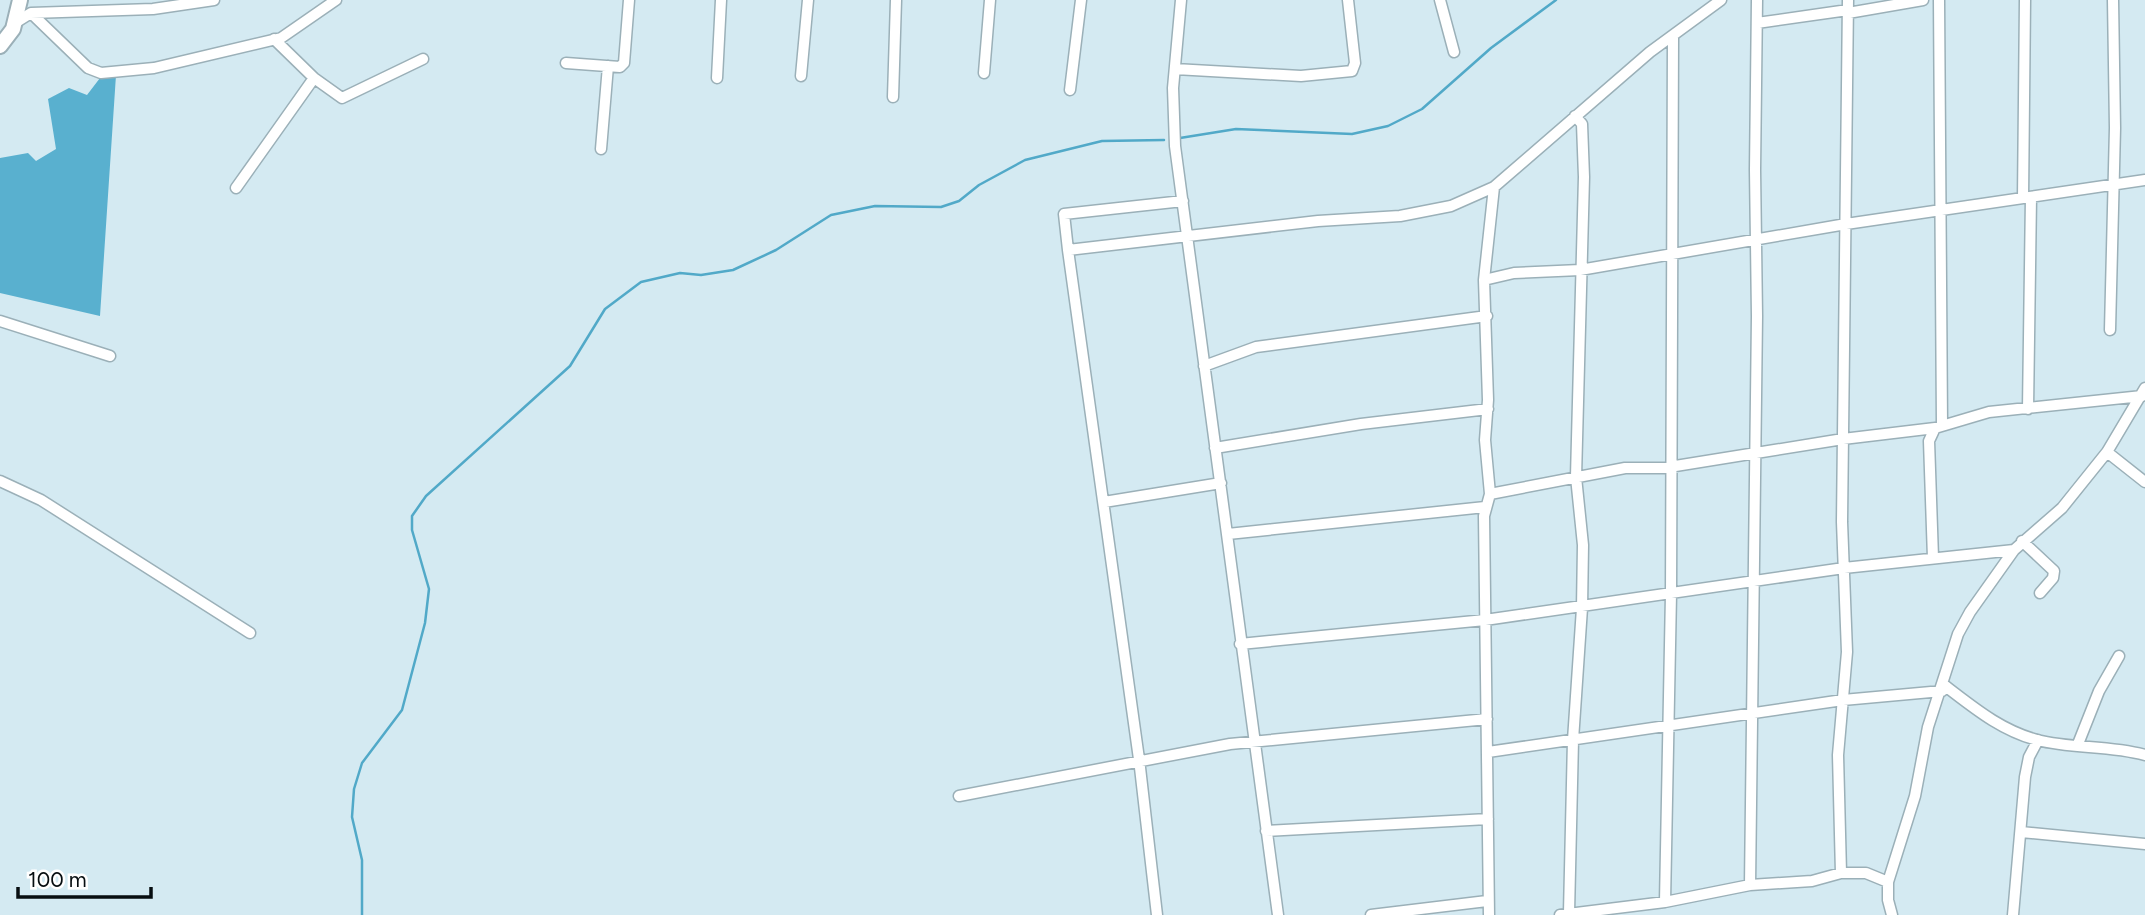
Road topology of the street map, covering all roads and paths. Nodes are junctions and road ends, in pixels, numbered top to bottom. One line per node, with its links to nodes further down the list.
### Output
1 (20, 0): 21 (street)
2 (214, 0): 20 (street)
3 (336, 0): 24 (street)
4 (629, 0): 29 (street)
5 (721, 0): 34 (street)
6 (808, 0): 32 (street)
7 (896, 0): 36 (street)
8 (990, 0): 31 (street)
9 (1081, 0): 35 (street)
10 (1181, 0): 30 (street)
11 (1348, 0): 30 (street)
12 (1440, 0): 26 (street)
13 (1721, 0): 23 (street)
14 (1758, 0): 22 (street)
15 (1923, 0): 19 (street)
16 (1939, 0): 45 (street)
17 (2025, 0): 43 (street)
18 (2113, 0): 40 (street)
19 (1848, 8): 22 (street); 46 (street)
20 (31, 13): 21 (street); 24 (street)
21 (15, 23): 25 (street)
22 (1757, 23): 48 (street)
23 (1673, 38): 37 (street); 50 (street)
24 (274, 39): 33 (street)
25 (0, 47)
26 (1454, 52)
27 (423, 59): 33 (street)
28 (566, 63): 29 (street)
29 (608, 66): 38 (street)
30 (1175, 69): 44 (street)
31 (984, 73)
32 (801, 76)
33 (314, 78): 42 (street)
34 (717, 78)
35 (1070, 90)
36 (893, 97)
37 (1575, 116): 41 (street); 51 (street)
38 (601, 149)
39 (2145, 180): 40 (street)
40 (2112, 185): 43 (street); 55 (street)
41 (1494, 187): 47 (street); 52 (street)
42 (236, 188)
43 (2027, 197): 45 (street); 60 (street)
44 (1183, 201): 47 (street); 49 (street)
45 (1940, 210): 46 (street); 61 (street)
46 (1846, 224): 48 (street); 62 (street)
47 (1189, 238): 49 (street); 57 (street)
48 (1756, 239): 50 (street); 64 (street)
49 (1069, 250): 72 (street)
50 (1672, 254): 51 (street); 66 (street)
51 (1580, 270): 52 (street); 67 (street)
52 (1484, 280): 53 (street)
53 (1487, 316): 57 (street); 59 (street)
54 (0, 321): 56 (street)
55 (2110, 330)
56 (110, 356)
57 (1204, 366): 63 (street)
58 (2143, 394): 60 (street); 65 (street)
59 (1488, 409): 63 (street); 71 (street)
60 (2028, 409): 61 (street)
61 (1938, 427): 62 (street); 77 (street)
62 (1843, 439): 64 (street); 78 (street)
63 (1215, 448): 70 (street)
64 (1755, 452): 66 (street); 79 (street)
65 (2107, 452): 69 (street); 75 (street)
66 (1670, 465): 67 (street); 81 (street)
67 (1576, 477): 71 (street); 82 (street)
68 (0, 481): 84 (street)
69 (2145, 482)
70 (1221, 483): 72 (street); 74 (street)
71 (1490, 494): 73 (street)
72 (1104, 502): 98 (street)
73 (1485, 507): 74 (street); 83 (street)
74 (1228, 534): 85 (street)
75 (2022, 541): 76 (street); 80 (street)
76 (2014, 550): 77 (street); 87 (street)
77 (1933, 558): 78 (street)
78 (1844, 568): 79 (street); 88 (street)
79 (1755, 582): 81 (street); 89 (street)
80 (2040, 593)
81 (1671, 594): 82 (street); 91 (street)
82 (1582, 608): 83 (street); 92 (street)
83 (1485, 620): 85 (street); 90 (street)
84 (250, 633)
85 (1240, 644): 94 (street)
86 (2119, 656): 95 (street)
87 (1943, 688): 88 (street); 93 (street); 105 (street)
88 (1843, 700): 89 (street); 104 (street)
89 (1753, 714): 91 (street); 106 (street)
90 (1486, 719): 94 (street); 96 (street)
91 (1666, 727): 92 (street); 108 (street)
92 (1573, 740): 96 (street); 109 (street)
93 (2038, 740): 95 (street); 102 (street)
94 (1254, 742): 98 (street); 101 (street)
95 (2078, 744): 97 (street)
96 (1488, 751): 100 (street)
97 (2145, 755)
98 (1139, 759): 99 (street); 110 (street)
99 (959, 796)
100 (1489, 819): 101 (street); 107 (street)
101 (1266, 831): 111 (street)
102 (2021, 832): 103 (street); 115 (street)
103 (2145, 844)
104 (1841, 873): 105 (street); 106 (street)
105 (1888, 882): 114 (street)
106 (1750, 886): 108 (street)
107 (1487, 901): 112 (street); 113 (street)
108 (1665, 901): 109 (street)
109 (1564, 914)
110 (1157, 915)
111 (1278, 915)
112 (1371, 915)
113 (1489, 915)
114 (1892, 915)
115 (2013, 915)

